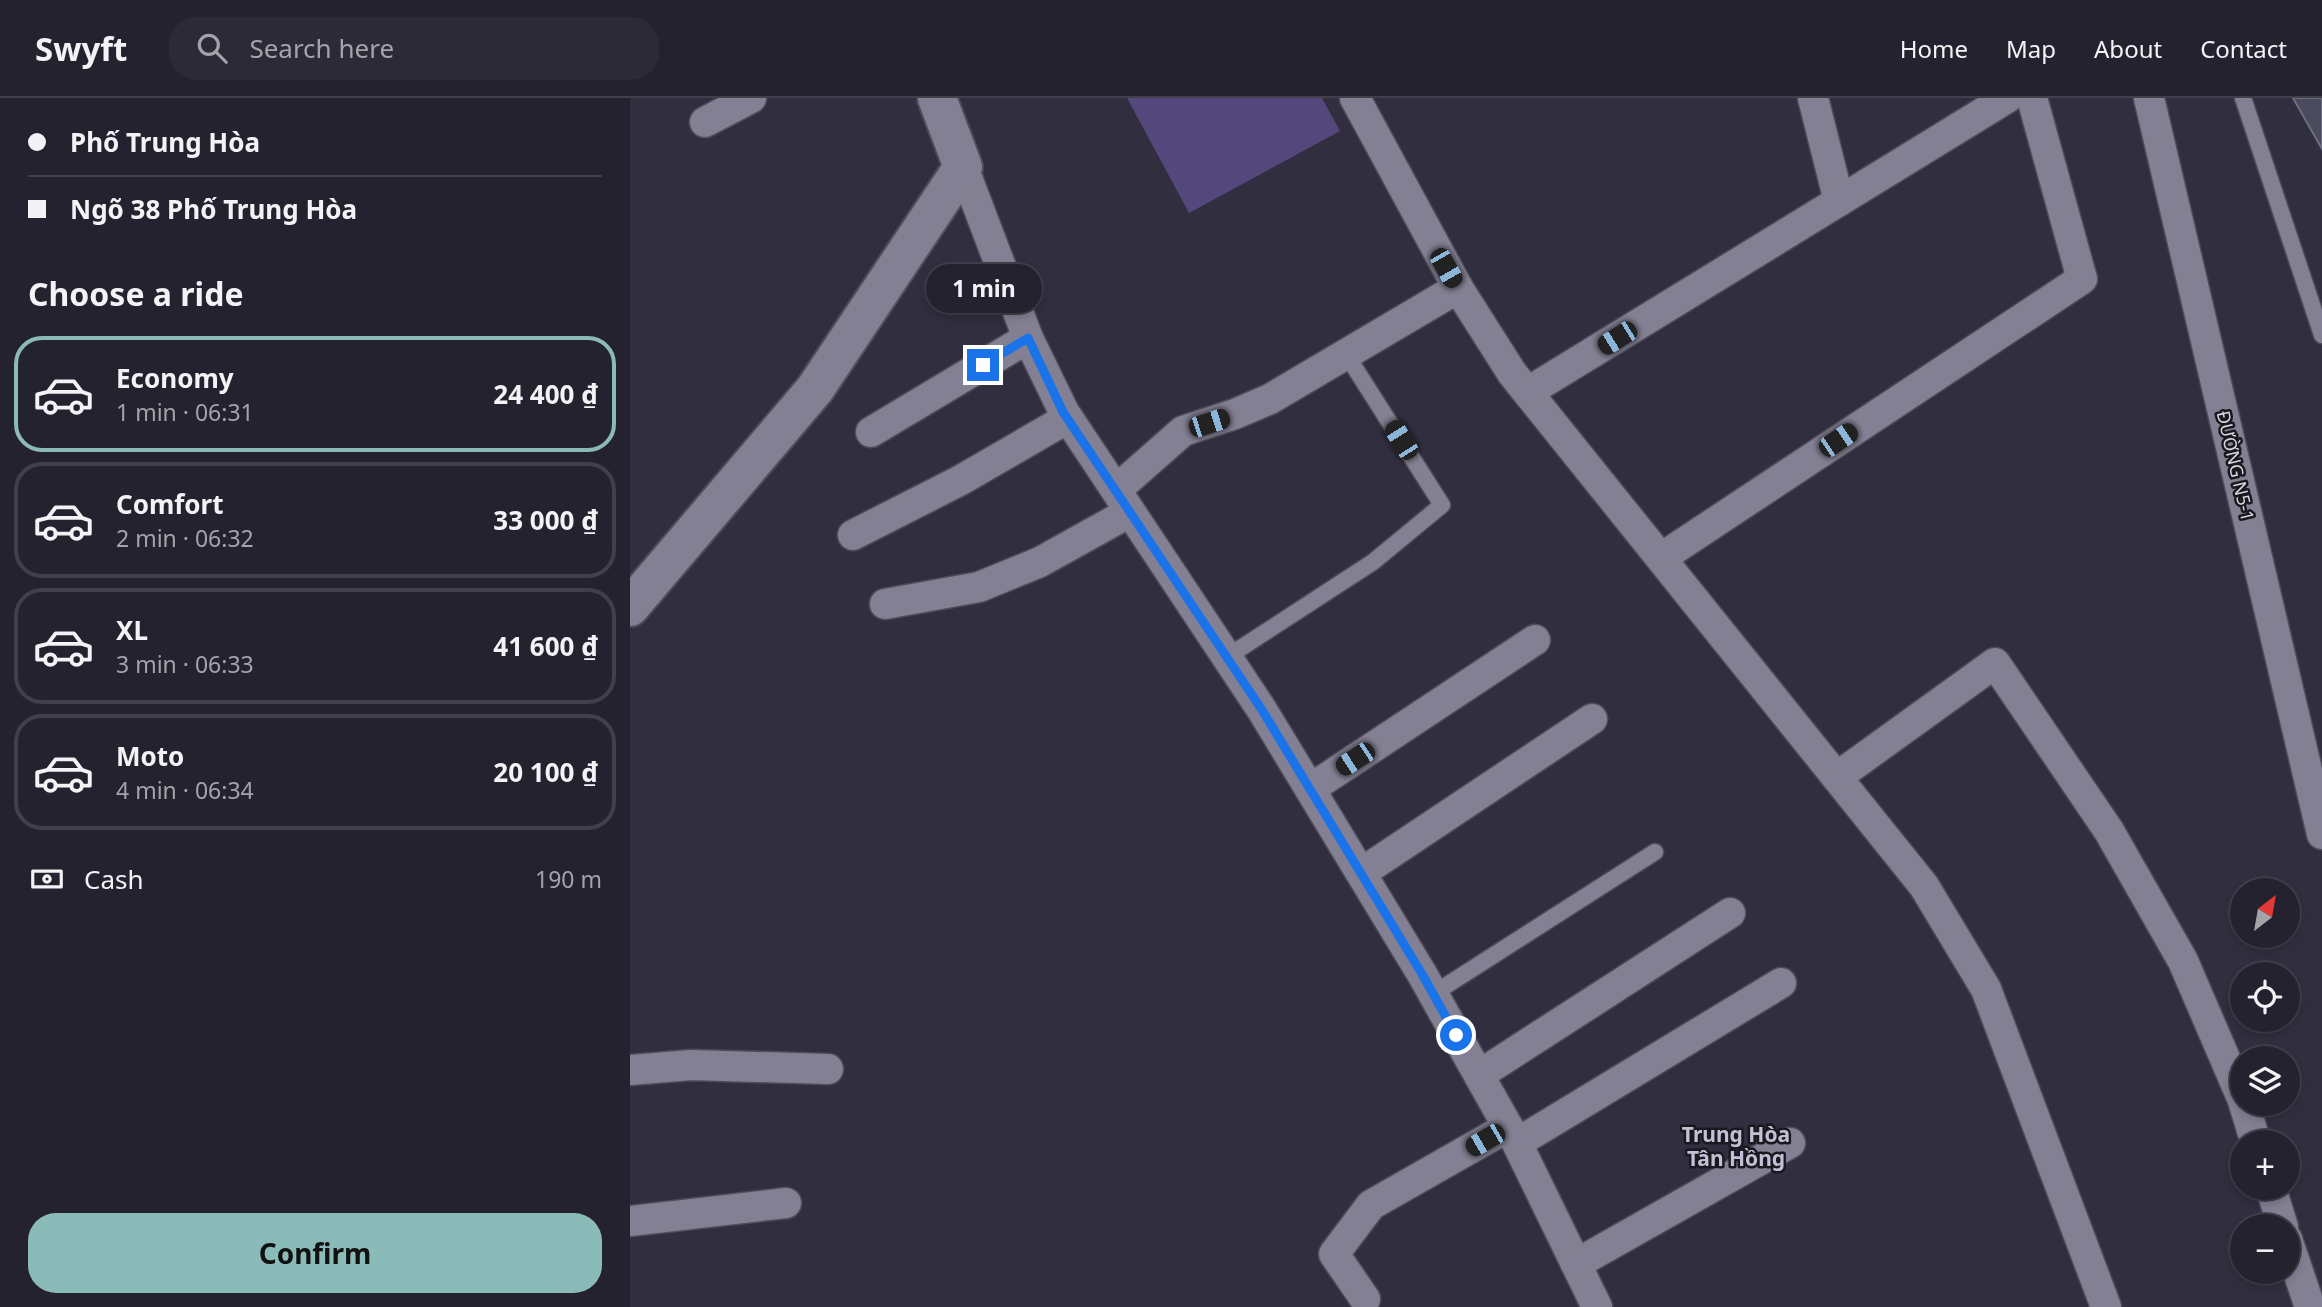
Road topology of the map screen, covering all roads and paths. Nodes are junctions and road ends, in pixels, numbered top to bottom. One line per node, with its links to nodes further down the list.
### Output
1 (751, 98): 9 (street)
2 (937, 98): 10 (street)
3 (1355, 98): 12 (street)
4 (1813, 98): 11 (street)
5 (2007, 98): 11 (street)
6 (2032, 98): 21 (street)
7 (2149, 98): 29 (street, ĐƯỜNG N5-1)
8 (2243, 98): 13 (lane)
9 (705, 122)
10 (963, 167): 14 (street); 23 (street)
11 (1839, 201): 16 (street)
12 (1458, 289): 15 (street); 16 (street)
13 (2322, 335)
14 (1028, 338): 17 (street); 18 (street)
15 (1346, 354): 19 (street); 25 (lane)
16 (1528, 392): 21 (street)
17 (1068, 418): 19 (street); 20 (street)
18 (871, 432)
19 (1123, 501): 22 (street); 25 (street)
20 (853, 535)
21 (1661, 558): 27 (street)
22 (885, 604)
23 (630, 607)
24 (1535, 640): 28 (street)
25 (1227, 657): 28 (street)
26 (1592, 719): 31 (street)
27 (1837, 777): 37 (street); 47 (street)
28 (1310, 789): 31 (street)
29 (2322, 834)
30 (1655, 852): 34 (lane)
31 (1361, 873): 34 (street)
32 (1730, 913): 38 (street)
33 (1781, 984): 39 (street)
34 (1433, 994): 38 (street)
35 (828, 1069): 36 (street)
36 (630, 1070)
37 (2230, 1070)
38 (1479, 1075): 39 (street)
39 (1512, 1135): 43 (street); 45 (street)
40 (1790, 1143): 43 (street)
41 (786, 1203): 42 (street)
42 (630, 1222)
43 (1576, 1264): 46 (street)
44 (2300, 1277): 48 (street)
45 (1365, 1299)
46 (1597, 1307)
47 (2106, 1307)
48 (2310, 1307)

